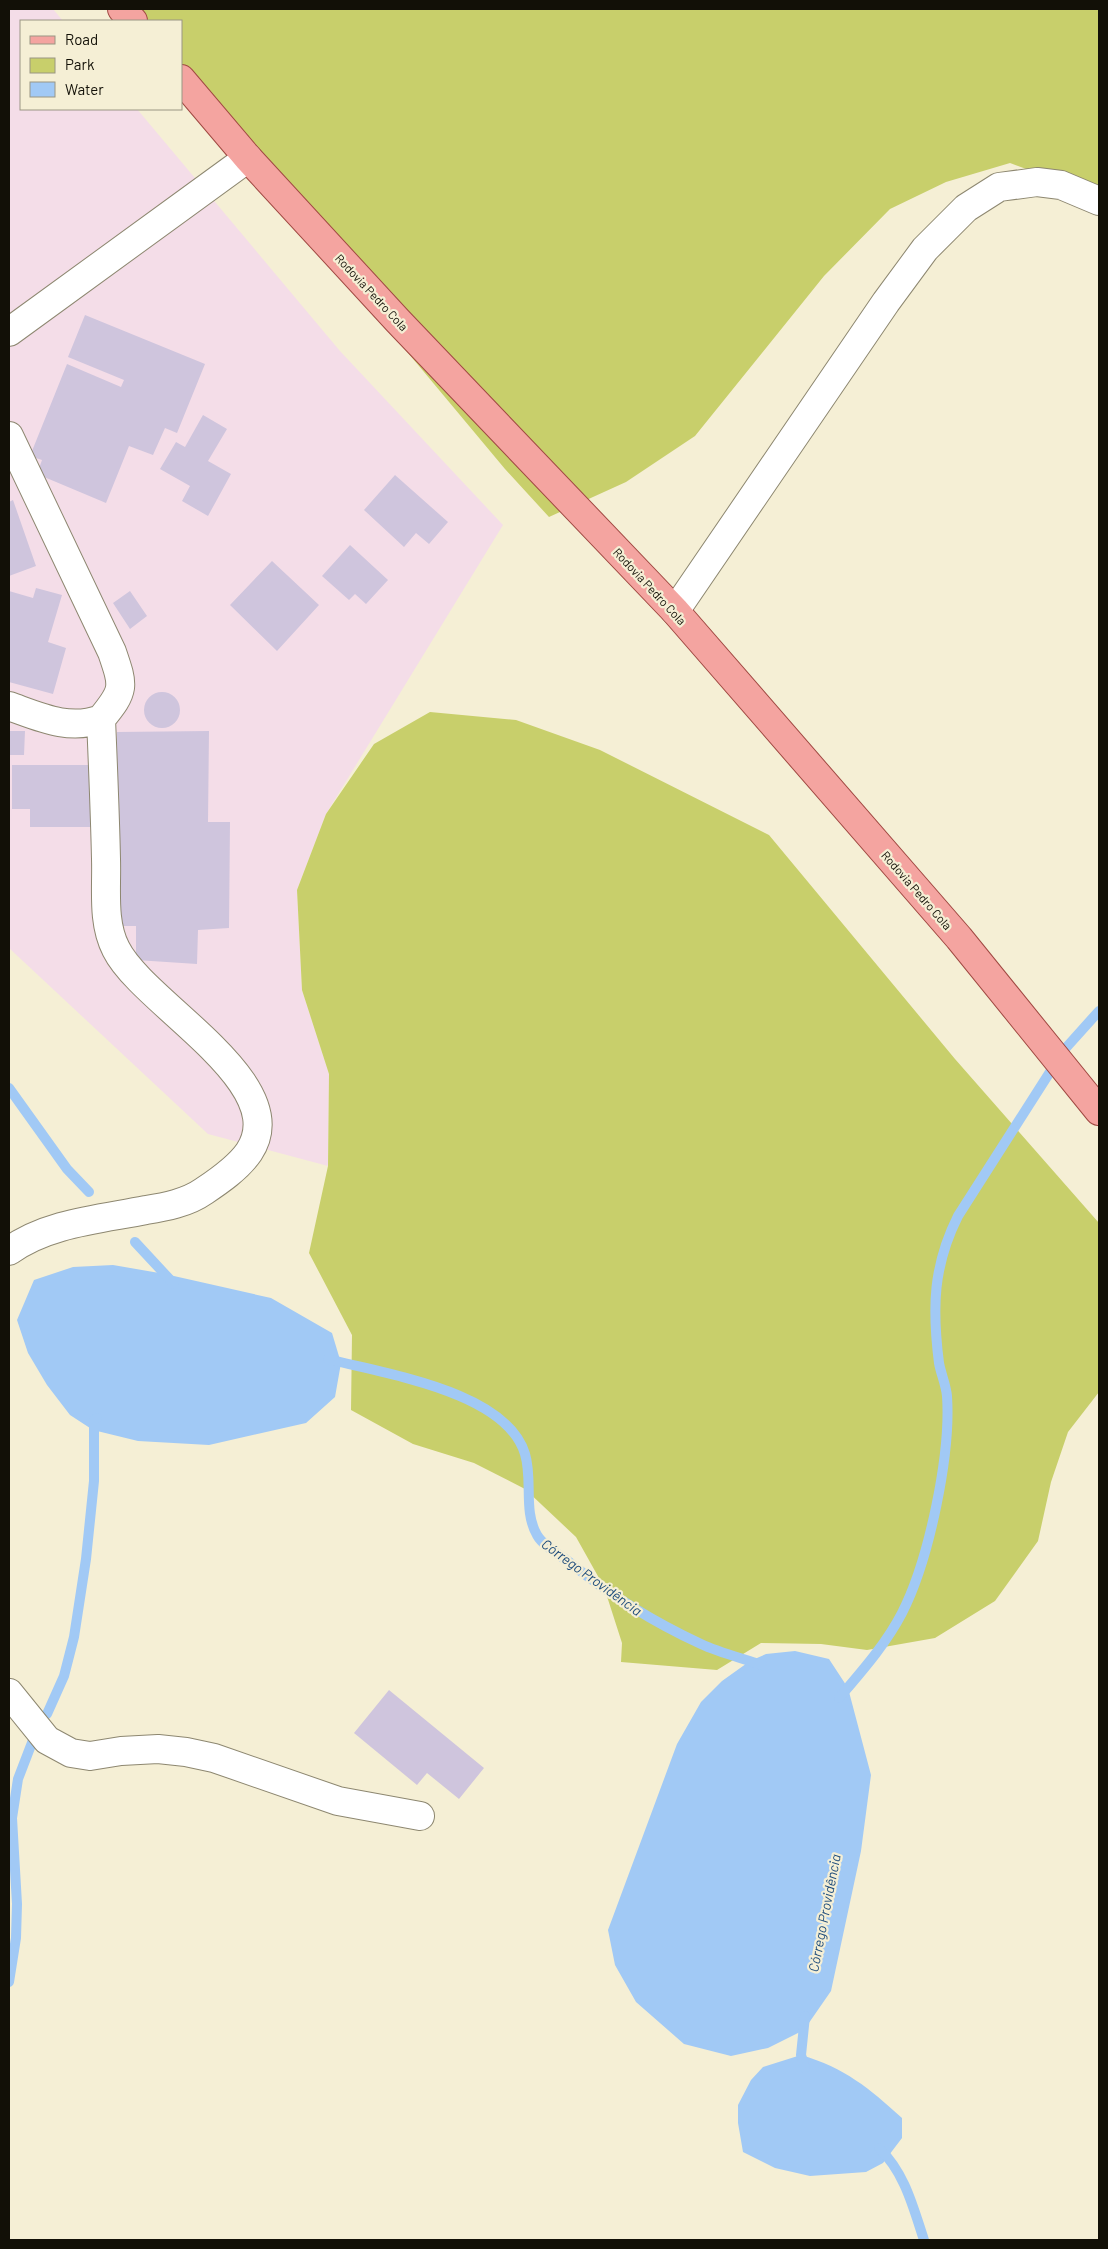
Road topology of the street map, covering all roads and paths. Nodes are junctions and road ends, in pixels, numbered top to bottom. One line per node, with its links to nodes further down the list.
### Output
1 (122, 9): 2 (main road)
2 (132, 20)
3 (182, 80): 4 (main road, Rodovia Pedro Cola)
4 (248, 158): 6 (street); 8 (main road, Rodovia Pedro Cola)
5 (1099, 201): 8 (street)
6 (9, 332)
7 (9, 436): 10 (street)
8 (675, 611): 11 (main road, Rodovia Pedro Cola)
9 (9, 706): 10 (street)
10 (102, 719): 12 (street)
11 (1099, 1111)
12 (9, 1251)
13 (9, 1693): 14 (street)
14 (420, 1816)

